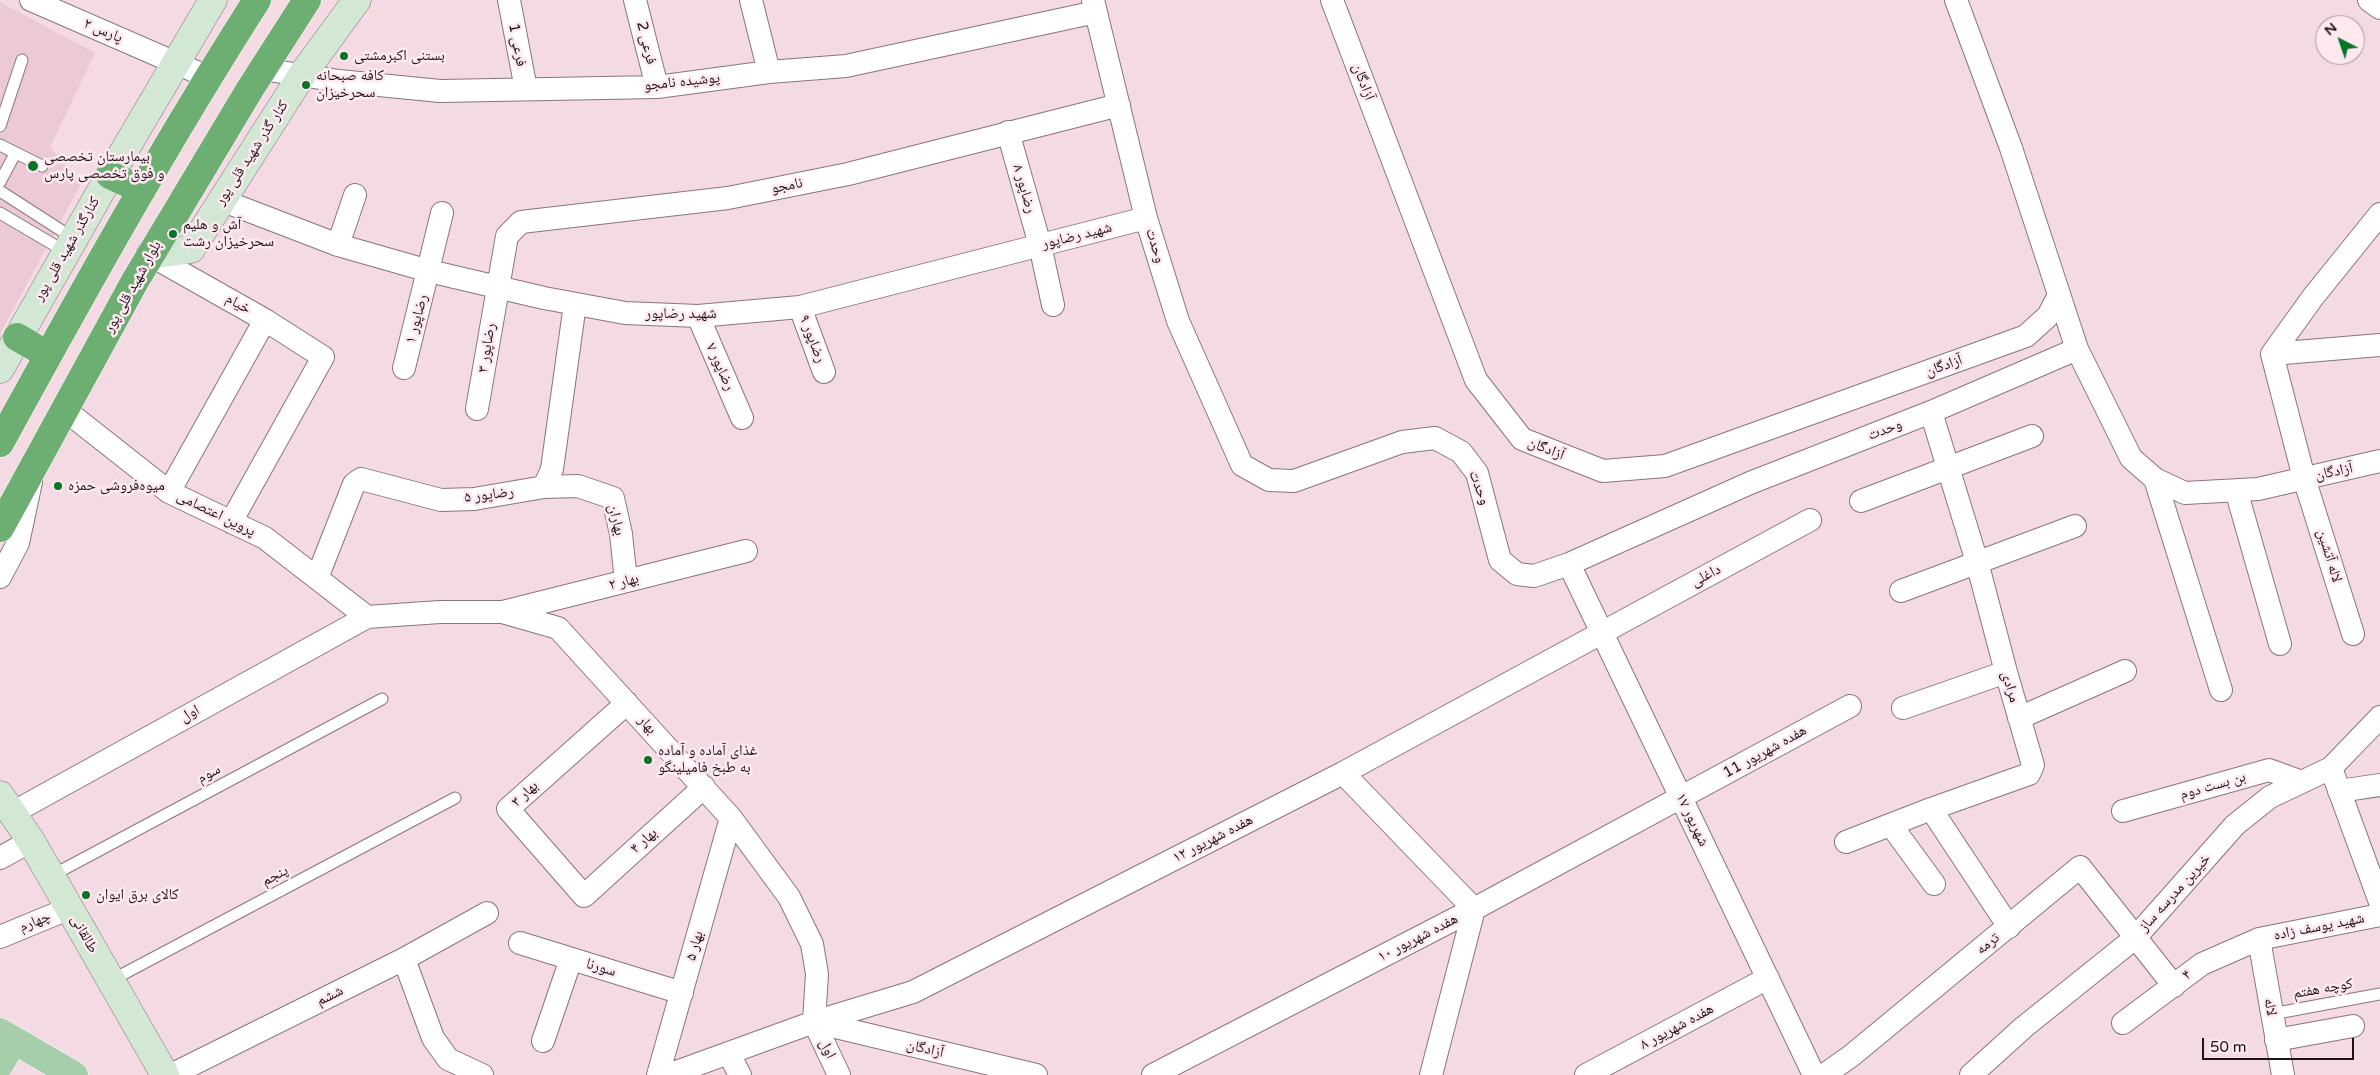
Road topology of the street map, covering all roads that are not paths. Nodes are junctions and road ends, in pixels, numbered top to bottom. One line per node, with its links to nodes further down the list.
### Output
1 (31, 0): 15 (street, پارس ۲)
2 (213, 0): 15 (street, کنارگذر شهید قلی پور)
3 (258, 0): 19 (highway)
4 (307, 0): 16 (highway, بلوار شهید قلی پور)
5 (357, 0): 18 (street, کنار گذر شهید قلی پور)
6 (509, 0): 21 (street, فرعی 1)
7 (635, 0): 20 (street, فرعی 2)
8 (752, 0): 17 (street)
9 (1332, 0): 44 (street, آزادگان)
10 (1956, 0): 44 (street, آزادگان)
11 (2369, 0): 13 (street)
12 (1095, 6): 17 (street, پوشیده نامجو); 22 (street, وحدت)
13 (2380, 8)
14 (22, 60): 23 (lane)
15 (175, 62): 19 (street, پارس ۲); 28 (street, کنارگذر شهید قلی پور)
16 (262, 69): 18 (street, پوشیده نامجو); 41 (highway, بلوار شهید قلی پور)
17 (769, 72): 20 (street, پوشیده نامجو)
18 (302, 75): 21 (street, پوشیده نامجو); 33 (street, کنار گذر شهید قلی پور)
19 (208, 77): 30 (highway)
20 (657, 87): 21 (street, پوشیده نامجو)
21 (526, 90)
22 (1119, 105): 24 (street, نامجو); 37 (street, وحدت)
23 (0, 126)
24 (1008, 132): 40 (street, رضاپور ۸); 43 (street, نامجو)
25 (0, 145): 26 (lane)
26 (15, 154): 27 (lane); 29 (lane)
27 (42, 166)
28 (110, 175): 30 (highway); 38 (street, کنارگذر شهید قلی پور)
29 (0, 182)
30 (142, 190): 54 (highway)
31 (0, 191): 38 (lane)
32 (355, 196): 39 (street)
33 (221, 200): 39 (street, شهید رضاپور); 41 (street, کنار گذر شهید قلی پور)
34 (442, 213): 42 (street, رضاپور ۱)
35 (0, 214): 38 (lane)
36 (2380, 214): 53 (street)
37 (1146, 218): 40 (street, شهید رضاپور); 79 (street, وحدت)
38 (70, 245): 50 (street, کنارگذر شهید قلی پور)
39 (338, 245): 42 (street, شهید رضاپور)
40 (1040, 245): 46 (street, رضاپور ۸); 47 (street, شهید رضاپور)
41 (150, 255): 49 (street, خیام); 59 (highway, بلوار شهید قلی پور)
42 (430, 271): 43 (street, شهید رضاپور); 55 (street, رضاپور ۱)
43 (497, 287): 45 (street, شهید رضاپور); 58 (street, رضاپور ۳)
44 (2060, 295): 52 (street, آزادگان)
45 (575, 304): 48 (street, شهید رضاپور); 69 (street)
46 (1053, 305)
47 (800, 307): 48 (street, شهید رضاپور); 57 (street, رضاپور ۹)
48 (698, 316): 61 (street, رضاپور ۷)
49 (265, 320): 71 (street); 74 (street, خیام)
50 (18, 337): 54 (highway); 56 (street, کنارگذر شهید قلی پور)
51 (2380, 345): 53 (street)
52 (2077, 349): 60 (street, وحدت); 68 (street, آزادگان)
53 (2272, 354): 67 (street, لاله آتشین)
54 (48, 355): 63 (highway)
55 (404, 368)
56 (0, 369)
57 (824, 372)
58 (477, 409)
59 (65, 410): 65 (highway, بلوار شهید قلی پور); 71 (street, پروین اعتصامی)
60 (1931, 412): 66 (street, مرادی); 79 (street, وحدت)
61 (742, 418)
62 (2032, 436): 66 (street)
63 (0, 442)
64 (2380, 461): 67 (street, آزادگان)
65 (35, 465): 76 (highway, بلوار شهید قلی پور); 80 (street)
66 (1948, 467): 72 (street); 78 (street, مرادی)
67 (2304, 478): 70 (street, آزادگان); 87 (street, لاله آتشین)
68 (2154, 479): 70 (street, آزادگان); 91 (street)
69 (544, 487): 81 (street, رضاپور ۵); 82 (street, بهاران)
70 (2236, 490): 88 (street)
71 (169, 492): 74 (street, پروین اعتصامی)
72 (1861, 500)
73 (1810, 520): 86 (street, داغلی)
74 (231, 522): 81 (street, پروین اعتصامی)
75 (2075, 526): 78 (street)
76 (0, 528)
77 (746, 552): 82 (street, بهار ۲)
78 (1977, 562): 83 (street); 89 (street, مرادی)
79 (1569, 564): 86 (street, ۱۷ شهریور)
80 (0, 577)
81 (317, 578): 85 (street, پروین اعتصامی)
82 (626, 581): 84 (street, بهار ۲)
83 (1901, 591)
84 (502, 612): 85 (street, بهار); 93 (street, بهار)
85 (367, 617): 106 (street, اول)
86 (1602, 632): 99 (street, هفده شهریور ۱۲); 105 (street, ۱۷ شهریور)
87 (2354, 634)
88 (2280, 644)
89 (2006, 672): 95 (street); 97 (street, مرادی)
90 (2125, 672): 97 (street)
91 (2221, 690)
92 (382, 699): 114 (lane, سوم)
93 (627, 703): 102 (street, بهار); 116 (street, بهار ۳)
94 (1850, 706): 105 (street, هفده شهریور 11)
95 (1903, 708)
96 (2380, 717): 98 (street, خیرین مدرسه ساز)
97 (2019, 718): 107 (street, مرادی)
98 (2331, 768): 100 (street, خیرین مدرسه ساز); 103 (street)
99 (1343, 772): 119 (street); 135 (street, هفده شهریور ۱۲)
100 (2302, 782): 108 (street, بن بست دوم); 124 (street, خیرین مدرسه ساز)
101 (2380, 785): 103 (street)
102 (704, 787): 109 (street, بهار); 116 (street, بهار ۴)
103 (2339, 791): 117 (street)
104 (454, 798): 130 (lane, پنجم)
105 (1681, 798): 119 (street, هفده شهریور ۱۰); 129 (street, ۱۷ شهریور)
106 (7, 804): 111 (street, طالقانی)
107 (1931, 809): 110 (street, مرادی); 122 (street)
108 (2123, 811)
109 (731, 818): 132 (street, بهار ۵); 135 (street, بهار)
110 (1891, 825): 112 (street, مرادی); 115 (street)
111 (31, 841): 113 (street); 114 (street, طالقانی)
112 (1846, 842)
113 (0, 858)
114 (51, 876): 118 (street, طالقانی)
115 (1934, 884)
116 (584, 896)
117 (2380, 902)
118 (70, 908): 123 (street, چهارم); 130 (street, طالقانی)
119 (1474, 909): 152 (street, هفده شهریور ۱۰); 153 (street)
120 (487, 913): 127 (street, ششم)
121 (2380, 915): 125 (street, شهید یوسف زاده)
122 (2009, 927): 124 (street, ترمه); 156 (street, ترمه)
123 (0, 937)
124 (2135, 938): 131 (street); 157 (street, خیرین مدرسه ساز)
125 (2259, 939): 131 (street, ۴); 134 (street, لاله)
126 (520, 943): 128 (street, سورنا)
127 (404, 959): 145 (street, ششم); 146 (street)
128 (571, 959): 132 (street, سورنا); 140 (street)
129 (1768, 978): 154 (street, هفده شهریور ۸); 155 (street, ۱۷ شهریور)
130 (110, 981): 144 (street, طالقانی)
131 (2174, 986): 136 (street, ۴)
132 (682, 992): 147 (street, بهار ۵)
133 (2380, 994): 134 (lane, کوچه هفتم)
134 (2272, 1014): 139 (street, لاله)
135 (814, 1022): 141 (street, هفده شهریور ۱۲); 150 (street, اول); 151 (street, آزادگان)
136 (2122, 1023)
137 (2354, 1026): 139 (street)
138 (7, 1036): 142 (main road); 143 (main road)
139 (2276, 1040): 158 (street, لاله)
140 (543, 1041)
141 (729, 1054): 148 (street, هفده شهریور ۱۲); 149 (street)
142 (0, 1064)
143 (74, 1075)
144 (165, 1075)
145 (171, 1075)
146 (482, 1075)
147 (658, 1075)
148 (668, 1075)
149 (740, 1075)
150 (839, 1075)
151 (1036, 1075)
152 (1153, 1075)
153 (1431, 1075)
154 (1586, 1075)
155 (1814, 1075)
156 (1824, 1075)
157 (1971, 1075)
158 (2283, 1075)

